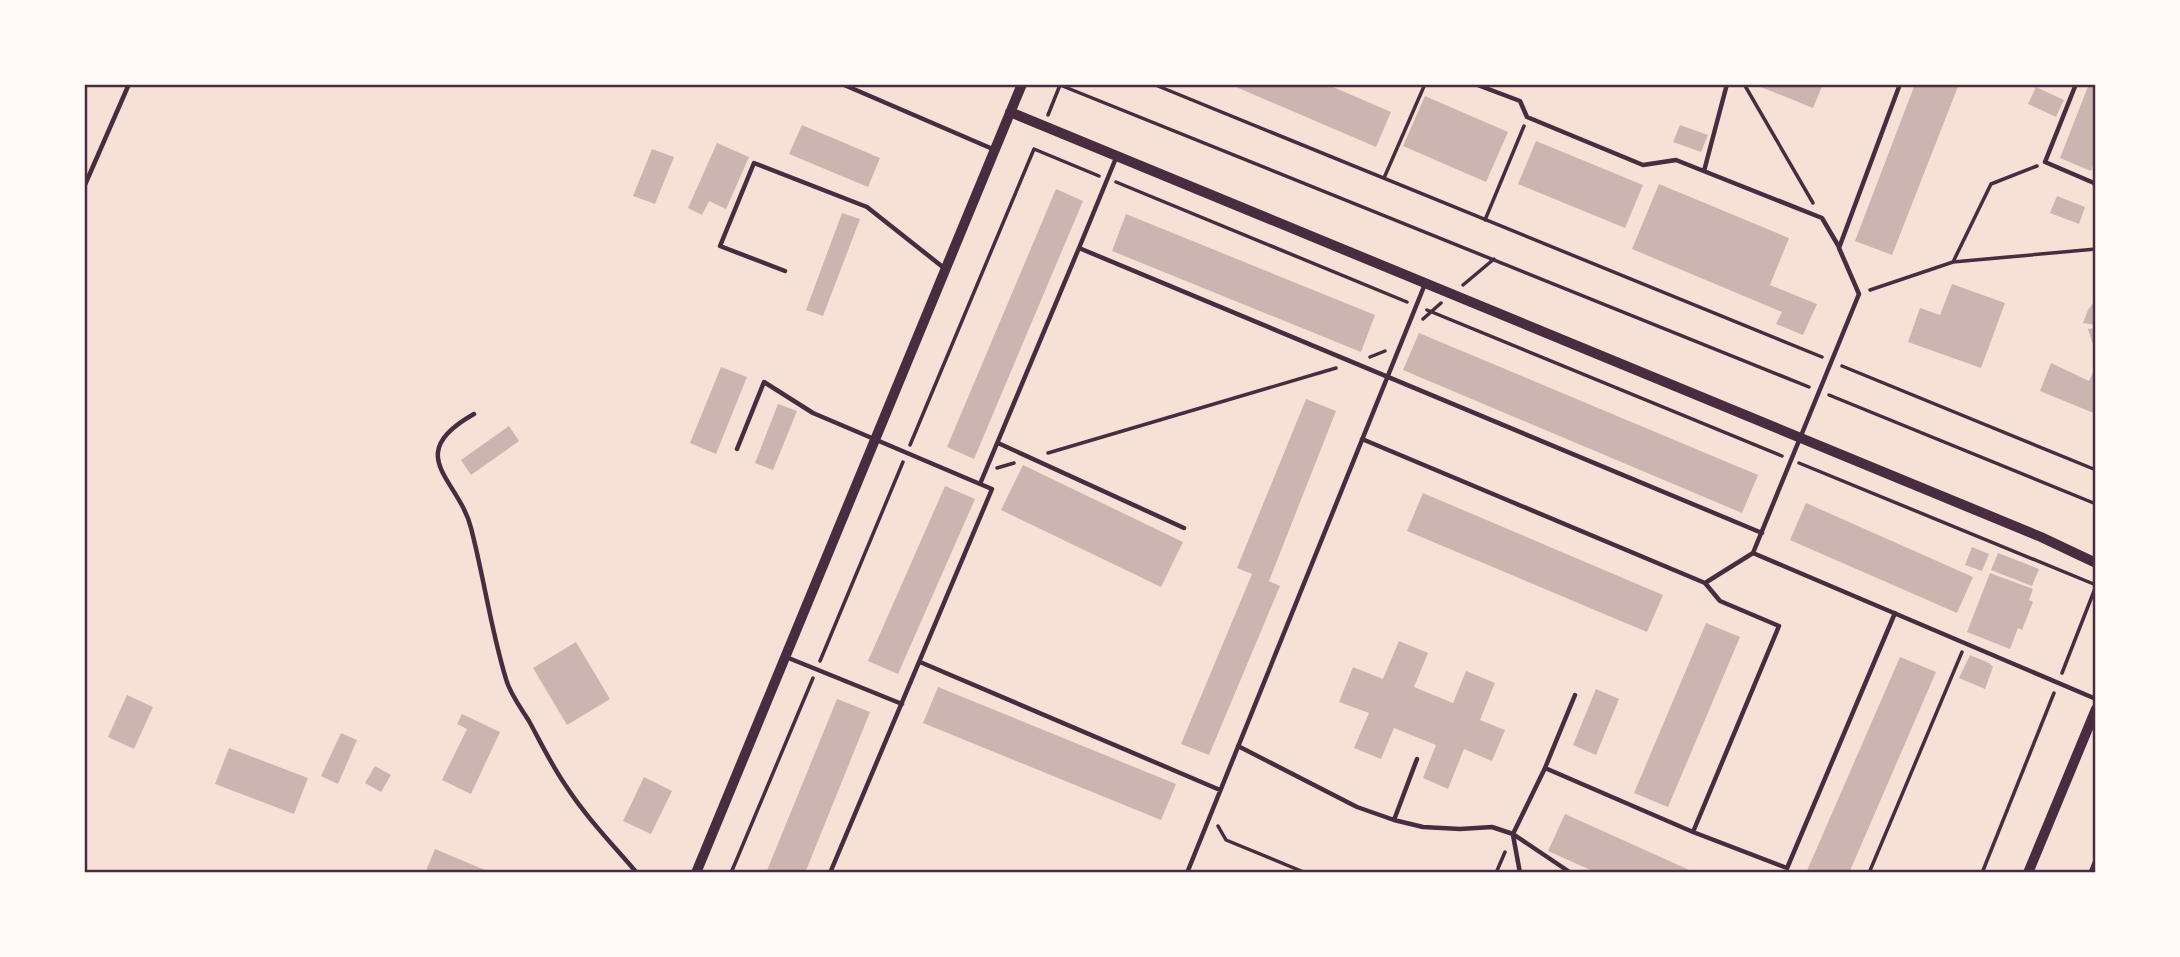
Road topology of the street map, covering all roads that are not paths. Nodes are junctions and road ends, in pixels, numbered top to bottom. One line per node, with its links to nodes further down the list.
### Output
1 (129, 84): 12 (lane)
2 (842, 84): 9 (lane)
3 (1022, 84): 8 (street)
4 (1475, 84): 11 (lane)
5 (1727, 84): 11 (lane)
6 (1900, 84): 15 (lane)
7 (2076, 84): 13 (lane)
8 (1010, 112): 9 (street); 10 (street)
9 (995, 150): 16 (street)
10 (1117, 156): 14 (lane); 18 (street)
11 (1704, 171): 15 (lane)
12 (84, 187)
13 (2096, 187)
14 (1079, 248): 19 (lane); 24 (lane)
15 (1839, 248): 21 (lane)
16 (945, 269): 17 (lane); 23 (street)
17 (785, 271)
18 (1425, 283): 19 (lane); 21 (street)
19 (1388, 376): 22 (lane); 28 (lane)
20 (474, 414): 47 (lane)
21 (1799, 437): 28 (lane); 30 (street)
22 (1362, 439): 31 (lane); 39 (lane)
23 (873, 440): 25 (lane); 26 (lane); 33 (street)
24 (998, 443): 26 (lane); 27 (lane)
25 (737, 449)
26 (980, 484): 34 (lane)
27 (1184, 528)
28 (1762, 533): 29 (lane)
29 (1753, 553): 31 (lane); 32 (lane)
30 (2096, 563)
31 (1705, 583): 44 (lane)
32 (1895, 613): 36 (lane); 46 (lane)
33 (785, 656): 37 (lane); 48 (street)
34 (920, 662): 37 (lane); 42 (lane)
35 (1575, 695): 41 (lane)
36 (2096, 699)
37 (902, 705): 49 (lane)
38 (2096, 709): 53 (street)
39 (1238, 746): 42 (lane); 43 (lane)
40 (1417, 759): 43 (lane)
41 (1545, 768): 44 (lane); 45 (lane)
42 (1220, 790): 50 (lane)
43 (1394, 820): 45 (lane)
44 (1693, 832): 46 (lane)
45 (1513, 834): 51 (lane); 52 (lane)
46 (1786, 870)
47 (637, 873)
48 (696, 873)
49 (830, 873)
50 (1186, 873)
51 (1520, 873)
52 (1571, 873)
53 (2028, 873)

